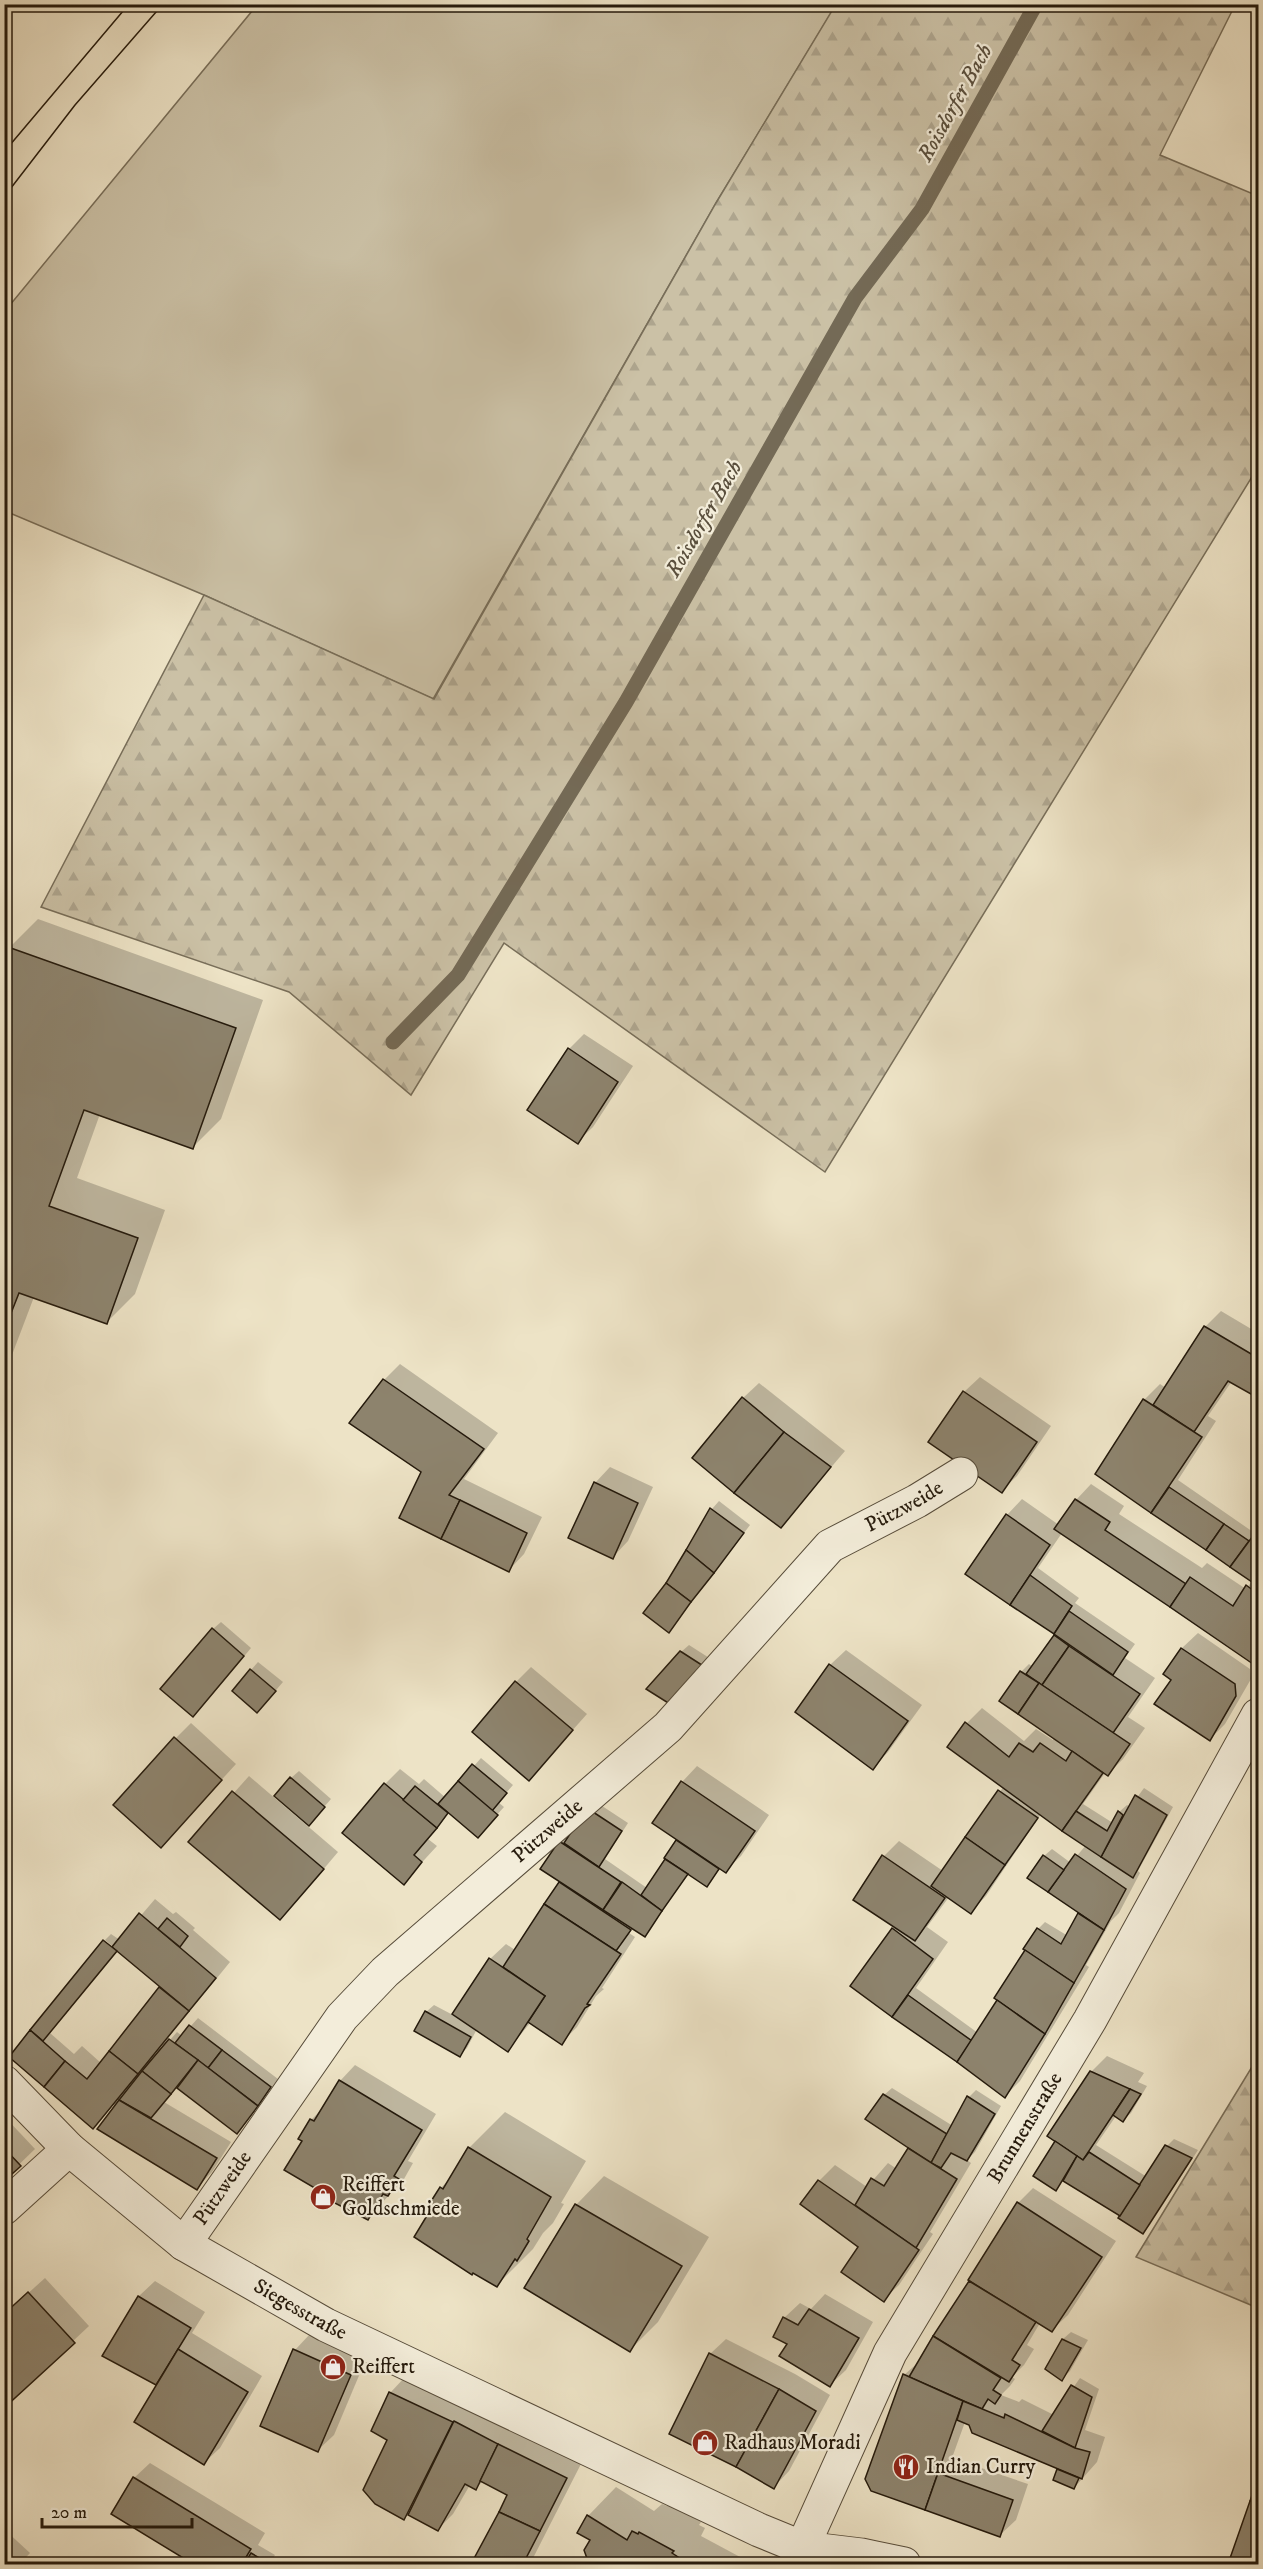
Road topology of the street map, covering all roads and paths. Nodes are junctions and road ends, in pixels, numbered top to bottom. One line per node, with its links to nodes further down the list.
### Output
1 (962, 1474): 6 (street, Pützweide)
2 (1258, 1715): 7 (street, Brunnenstraße)
3 (4, 2082): 4 (street, Siegesstraße)
4 (69, 2149): 5 (street); 6 (street, Siegesstraße)
5 (4, 2208)
6 (184, 2244): 7 (street, Siegesstraße)
7 (799, 2556): 8 (street, Siegesstraße)
8 (904, 2565)

